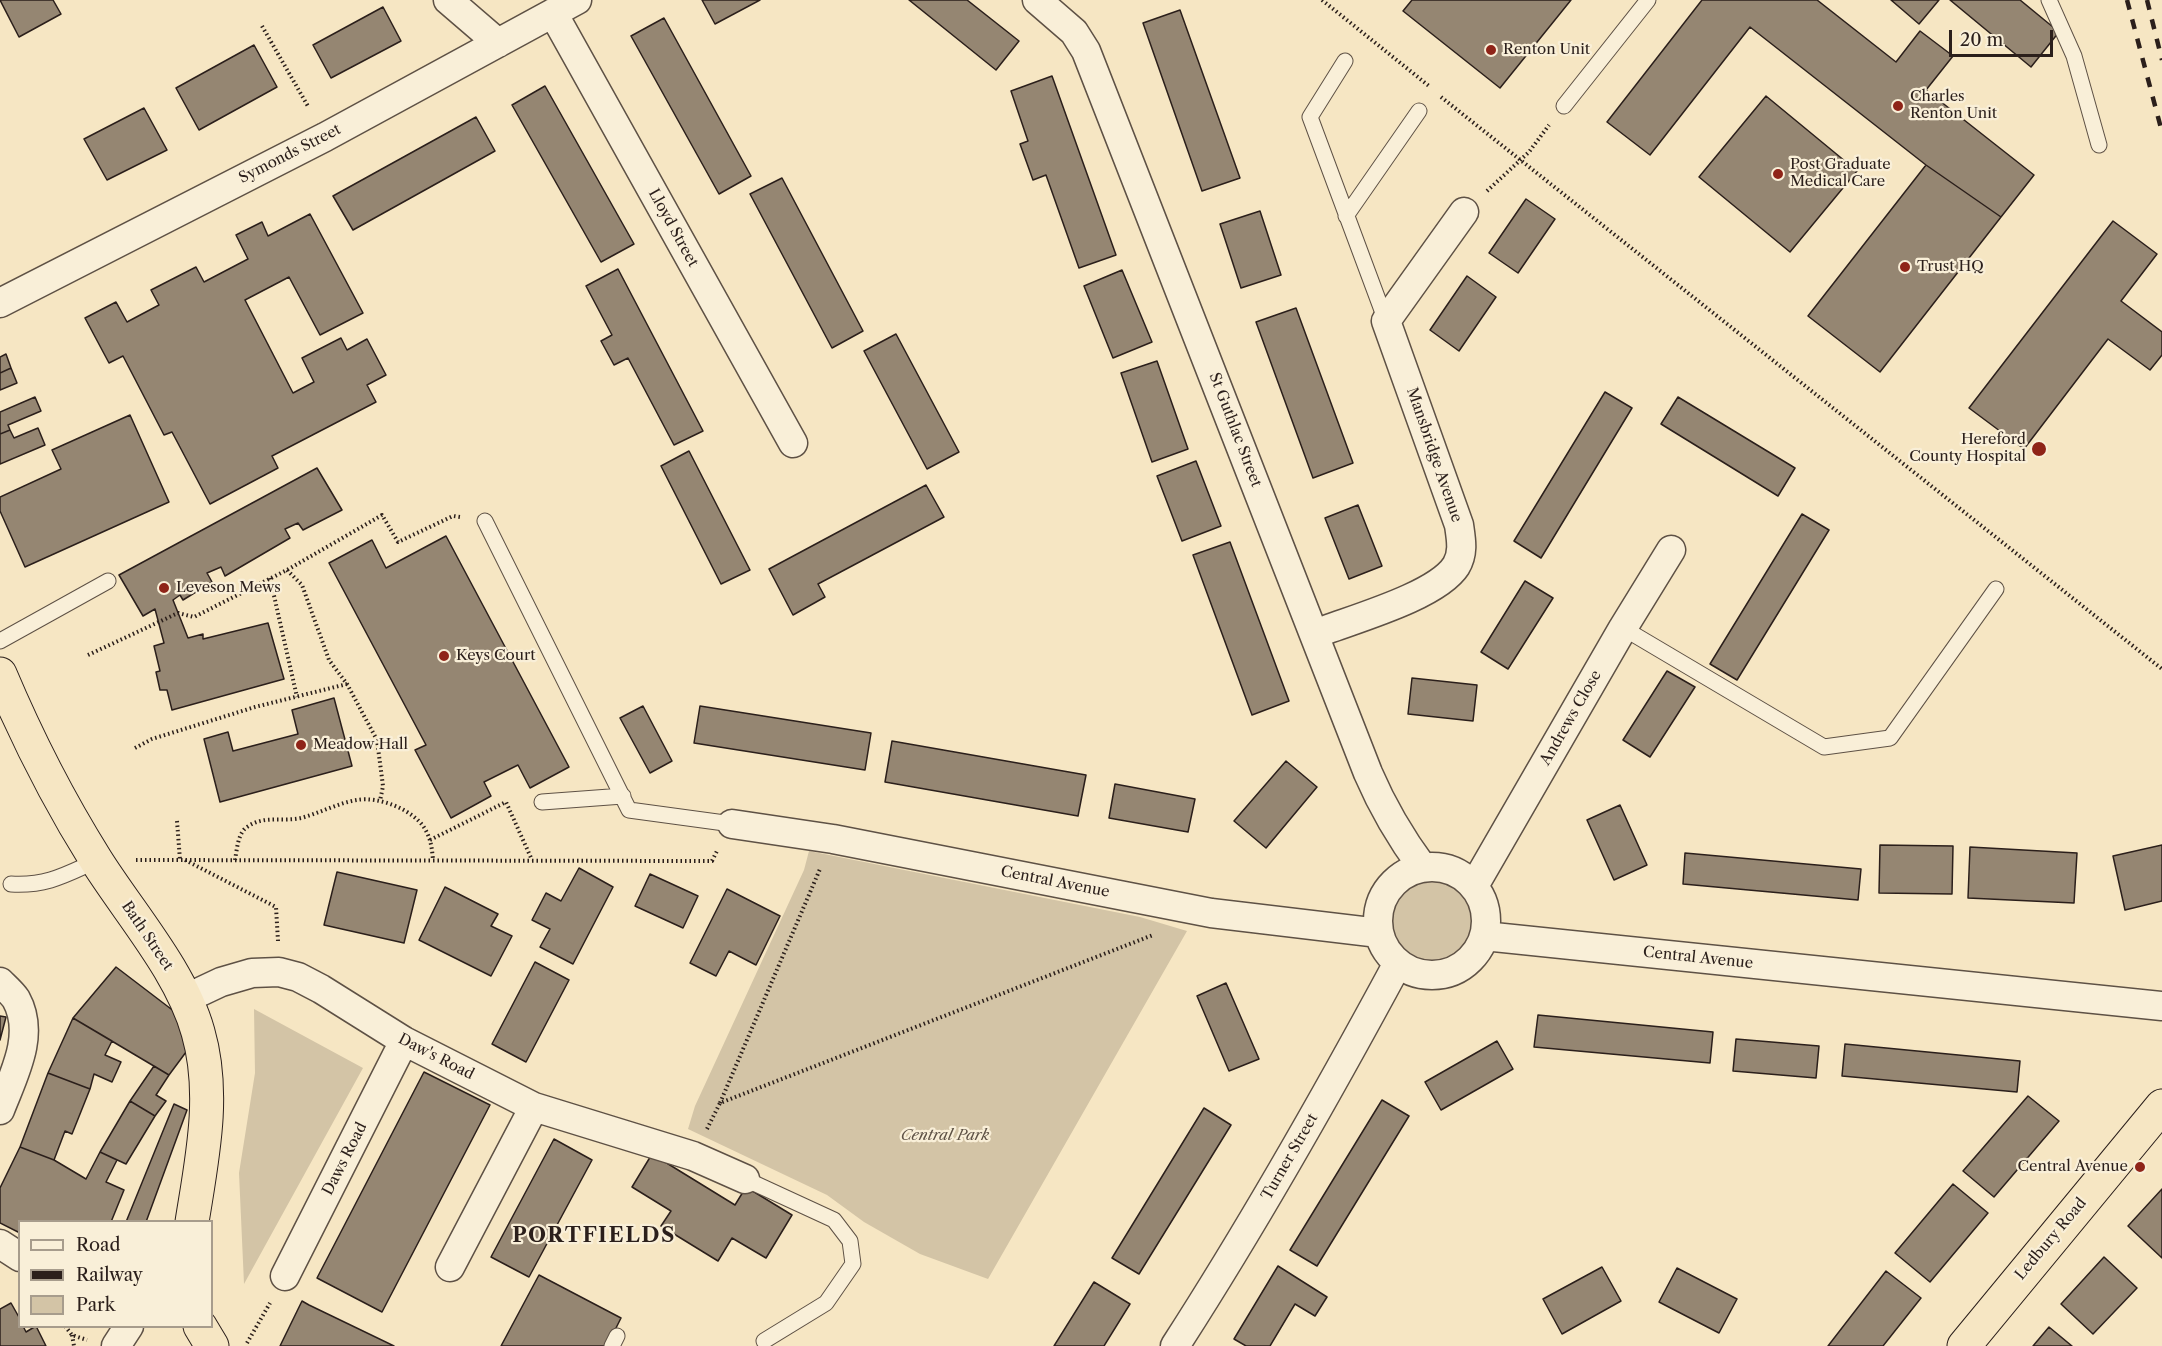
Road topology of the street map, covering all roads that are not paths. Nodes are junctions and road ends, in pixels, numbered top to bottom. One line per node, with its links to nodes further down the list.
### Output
1 (448, 0): 6 (street)
2 (1037, 0): 21 (street, St Guthlac Street)
3 (1648, 0): 8 (lane)
4 (2049, 0): 10 (lane)
5 (565, 7): 6 (street, Symonds Street); 15 (street, Lloyd Street)
6 (498, 43): 13 (street, Symonds Street)
7 (1345, 61): 12 (lane)
8 (1564, 106)
9 (1419, 111): 12 (lane)
10 (2099, 146)
11 (1464, 212): 14 (street)
12 (1346, 216): 14 (lane)
13 (0, 303)
14 (1386, 321): 21 (street, Mansbridge Avenue)
15 (793, 443)
16 (485, 521): 24 (lane)
17 (1671, 550): 20 (street, Andrews Close)
18 (108, 581): 22 (lane)
19 (1996, 589): 20 (lane)
20 (1623, 628): 30 (street, Andrews Close)
21 (1315, 634): 28 (street, St Guthlac Street)
22 (0, 641)
23 (0, 674): 27 (highway, Bath Street)
24 (622, 795): 25 (lane); 26 (lane)
25 (542, 802)
26 (732, 824): 31 (street, Central Avenue)
27 (96, 861): 29 (lane); 35 (highway, Bath Street)
28 (1423, 868): 30 (street); 31 (street)
29 (11, 884)
30 (1474, 886): 32 (street)
31 (1379, 933): 33 (street)
32 (1484, 936): 33 (street); 36 (street, Central Avenue)
33 (1398, 963): 52 (street, Turner Street)
34 (0, 982): 40 (street)
35 (187, 998): 37 (street, Daw's Road); 42 (highway, Bath Street)
36 (2162, 1006)
37 (404, 1041): 39 (street, Daw's Road); 46 (street, Daws Road)
38 (2162, 1106): 53 (highway, Ledbury Road)
39 (534, 1107): 41 (street, Daw's Road); 45 (street)
40 (0, 1110)
41 (745, 1179): 49 (lane)
42 (192, 1220)
43 (0, 1244): 44 (street)
44 (18, 1256)
45 (450, 1267)
46 (285, 1276)
47 (128, 1328): 50 (street)
48 (201, 1328): 51 (highway)
49 (764, 1341)
50 (116, 1346)
51 (212, 1346)
52 (1175, 1346)
53 (1964, 1346)

